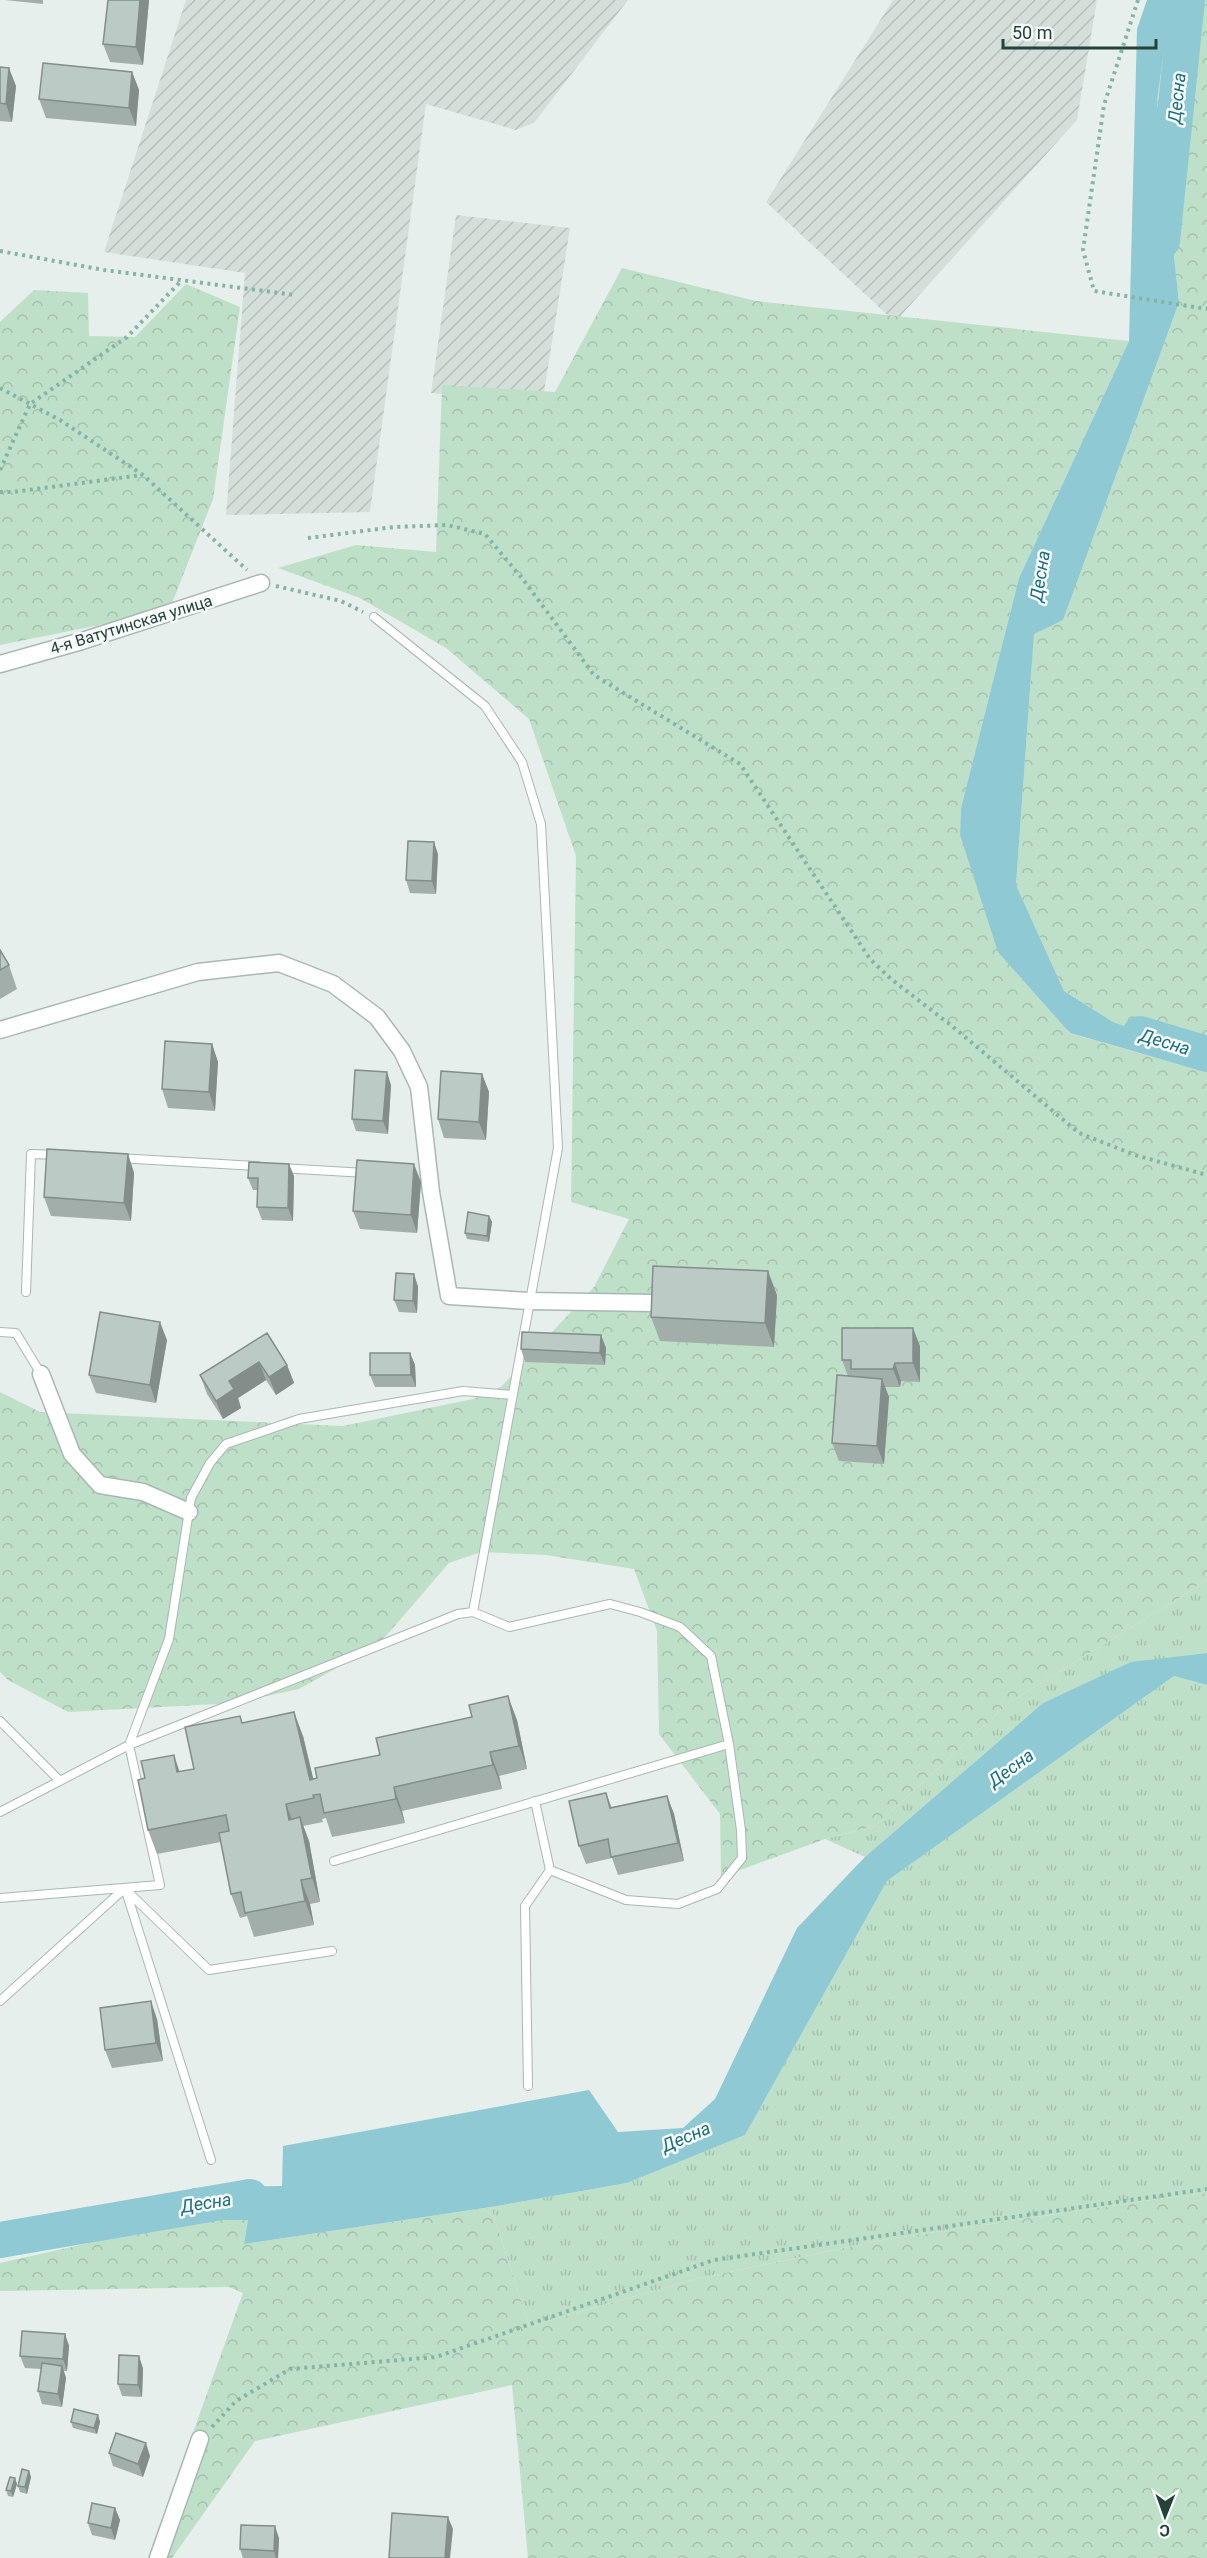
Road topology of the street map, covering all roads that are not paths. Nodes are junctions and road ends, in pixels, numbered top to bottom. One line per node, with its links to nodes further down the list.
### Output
1 (261, 583): 3 (street, 4-я Ватутинская улица)
2 (374, 618): 9 (lane)
3 (0, 664)
4 (0, 1030): 9 (street)
5 (62, 1155): 8 (lane)
6 (106, 1157): 7 (lane)
7 (381, 1174)
8 (26, 1292)
9 (530, 1301): 10 (street); 13 (lane)
10 (652, 1303)
11 (0, 1332): 12 (lane)
12 (41, 1374): 14 (street)
13 (512, 1395): 14 (lane); 15 (lane)
14 (189, 1512): 18 (lane)
15 (472, 1612): 17 (lane); 18 (lane)
16 (0, 1721): 19 (lane)
17 (729, 1744): 20 (lane); 23 (lane)
18 (129, 1745): 19 (lane); 24 (lane)
19 (60, 1781): 21 (lane)
20 (535, 1801): 22 (lane); 23 (lane)
21 (0, 1812)
22 (334, 1861)
23 (550, 1870): 28 (lane)
24 (125, 1888): 25 (lane); 26 (lane); 27 (lane); 29 (lane)
25 (0, 1898)
26 (332, 1951)
27 (0, 2001)
28 (528, 2086)
29 (210, 2160)
30 (200, 2439): 31 (street)
31 (158, 2558)

